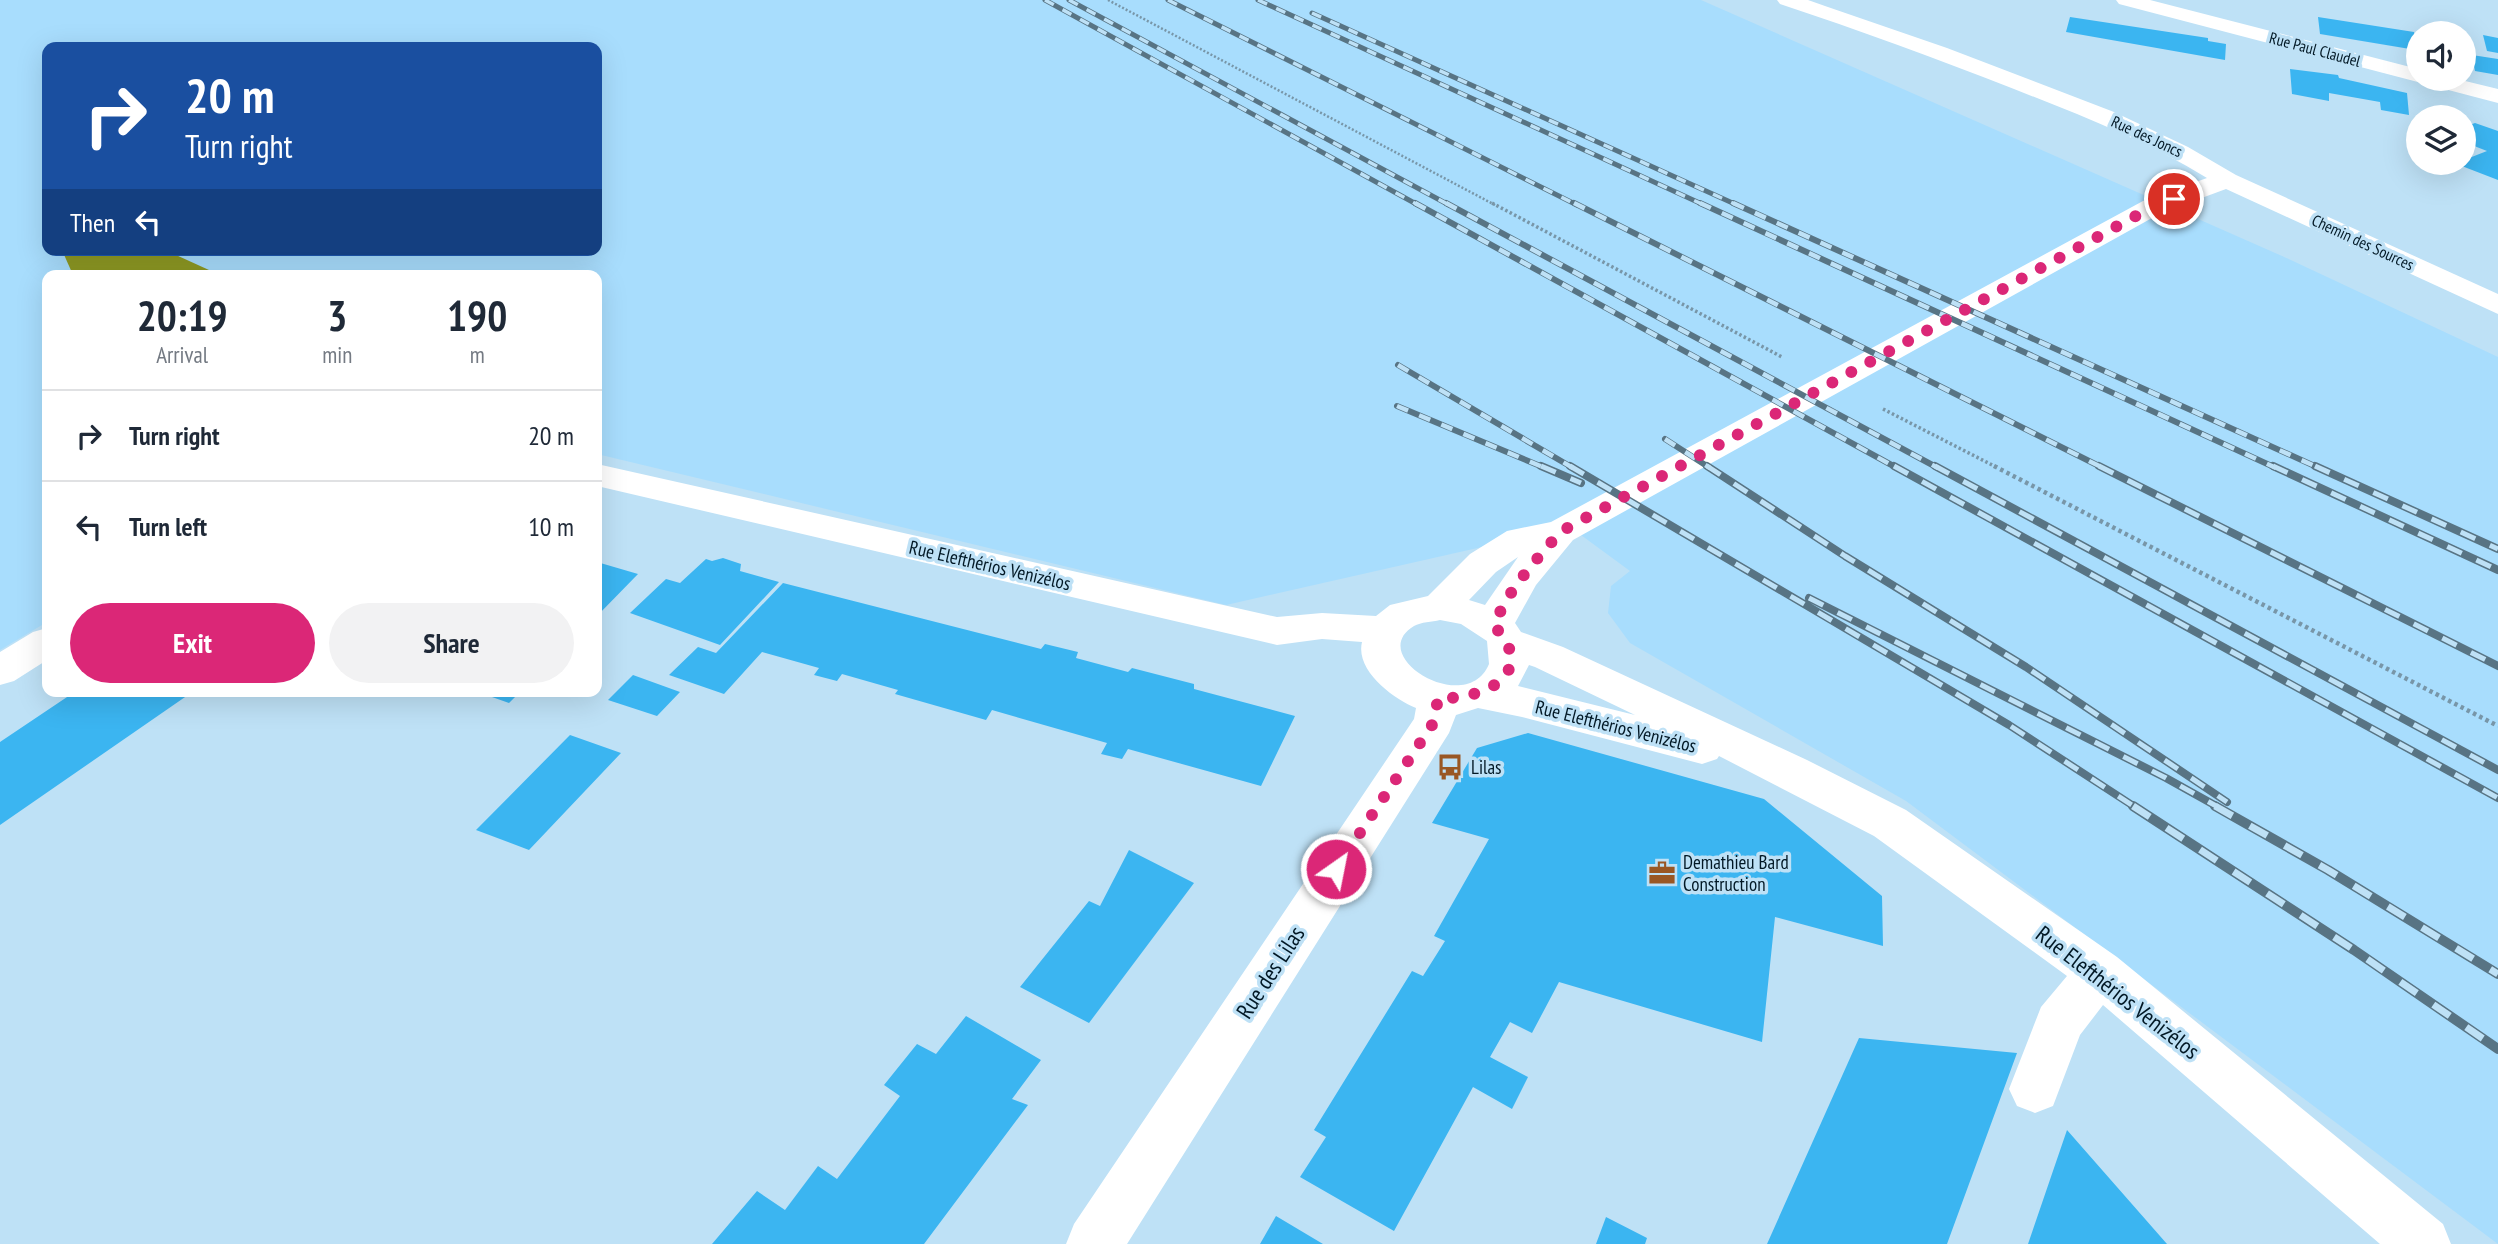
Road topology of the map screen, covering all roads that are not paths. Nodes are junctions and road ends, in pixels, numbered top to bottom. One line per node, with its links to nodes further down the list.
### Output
1 (1787, 0): 8 (street, Rue des Joncs)
2 (2126, 0): 4 (street, Rue Paul Claudel)
3 (2217, 0): 4 (street)
4 (2212, 22): 5 (street, Rue Paul Claudel)
5 (2406, 73)
6 (2476, 90): 7 (street)
7 (2498, 96)
8 (2227, 180): 9 (street, Chemin des Sources); 11 (street)
9 (2498, 306)
10 (602, 476): 13 (street, Rue Elefthérios Venizélos)
11 (1560, 532): 12 (street); 14 (street)
12 (1440, 607): 13 (street); 14 (street)
13 (1385, 630): 17 (street)
14 (1500, 633): 17 (street); 18 (street, Rue Elefthérios Venizélos)
15 (42, 645): 16 (street)
16 (0, 671)
17 (1459, 696): 18 (street, Rue Elefthérios Venizélos); 21 (street, Rue des Lilas)
18 (1792, 772): 19 (street, Rue Elefthérios Venizélos)
19 (2100, 972): 20 (street); 22 (street, Rue Elefthérios Venizélos)
20 (2035, 1089)
21 (1094, 1244)
22 (2423, 1244)

